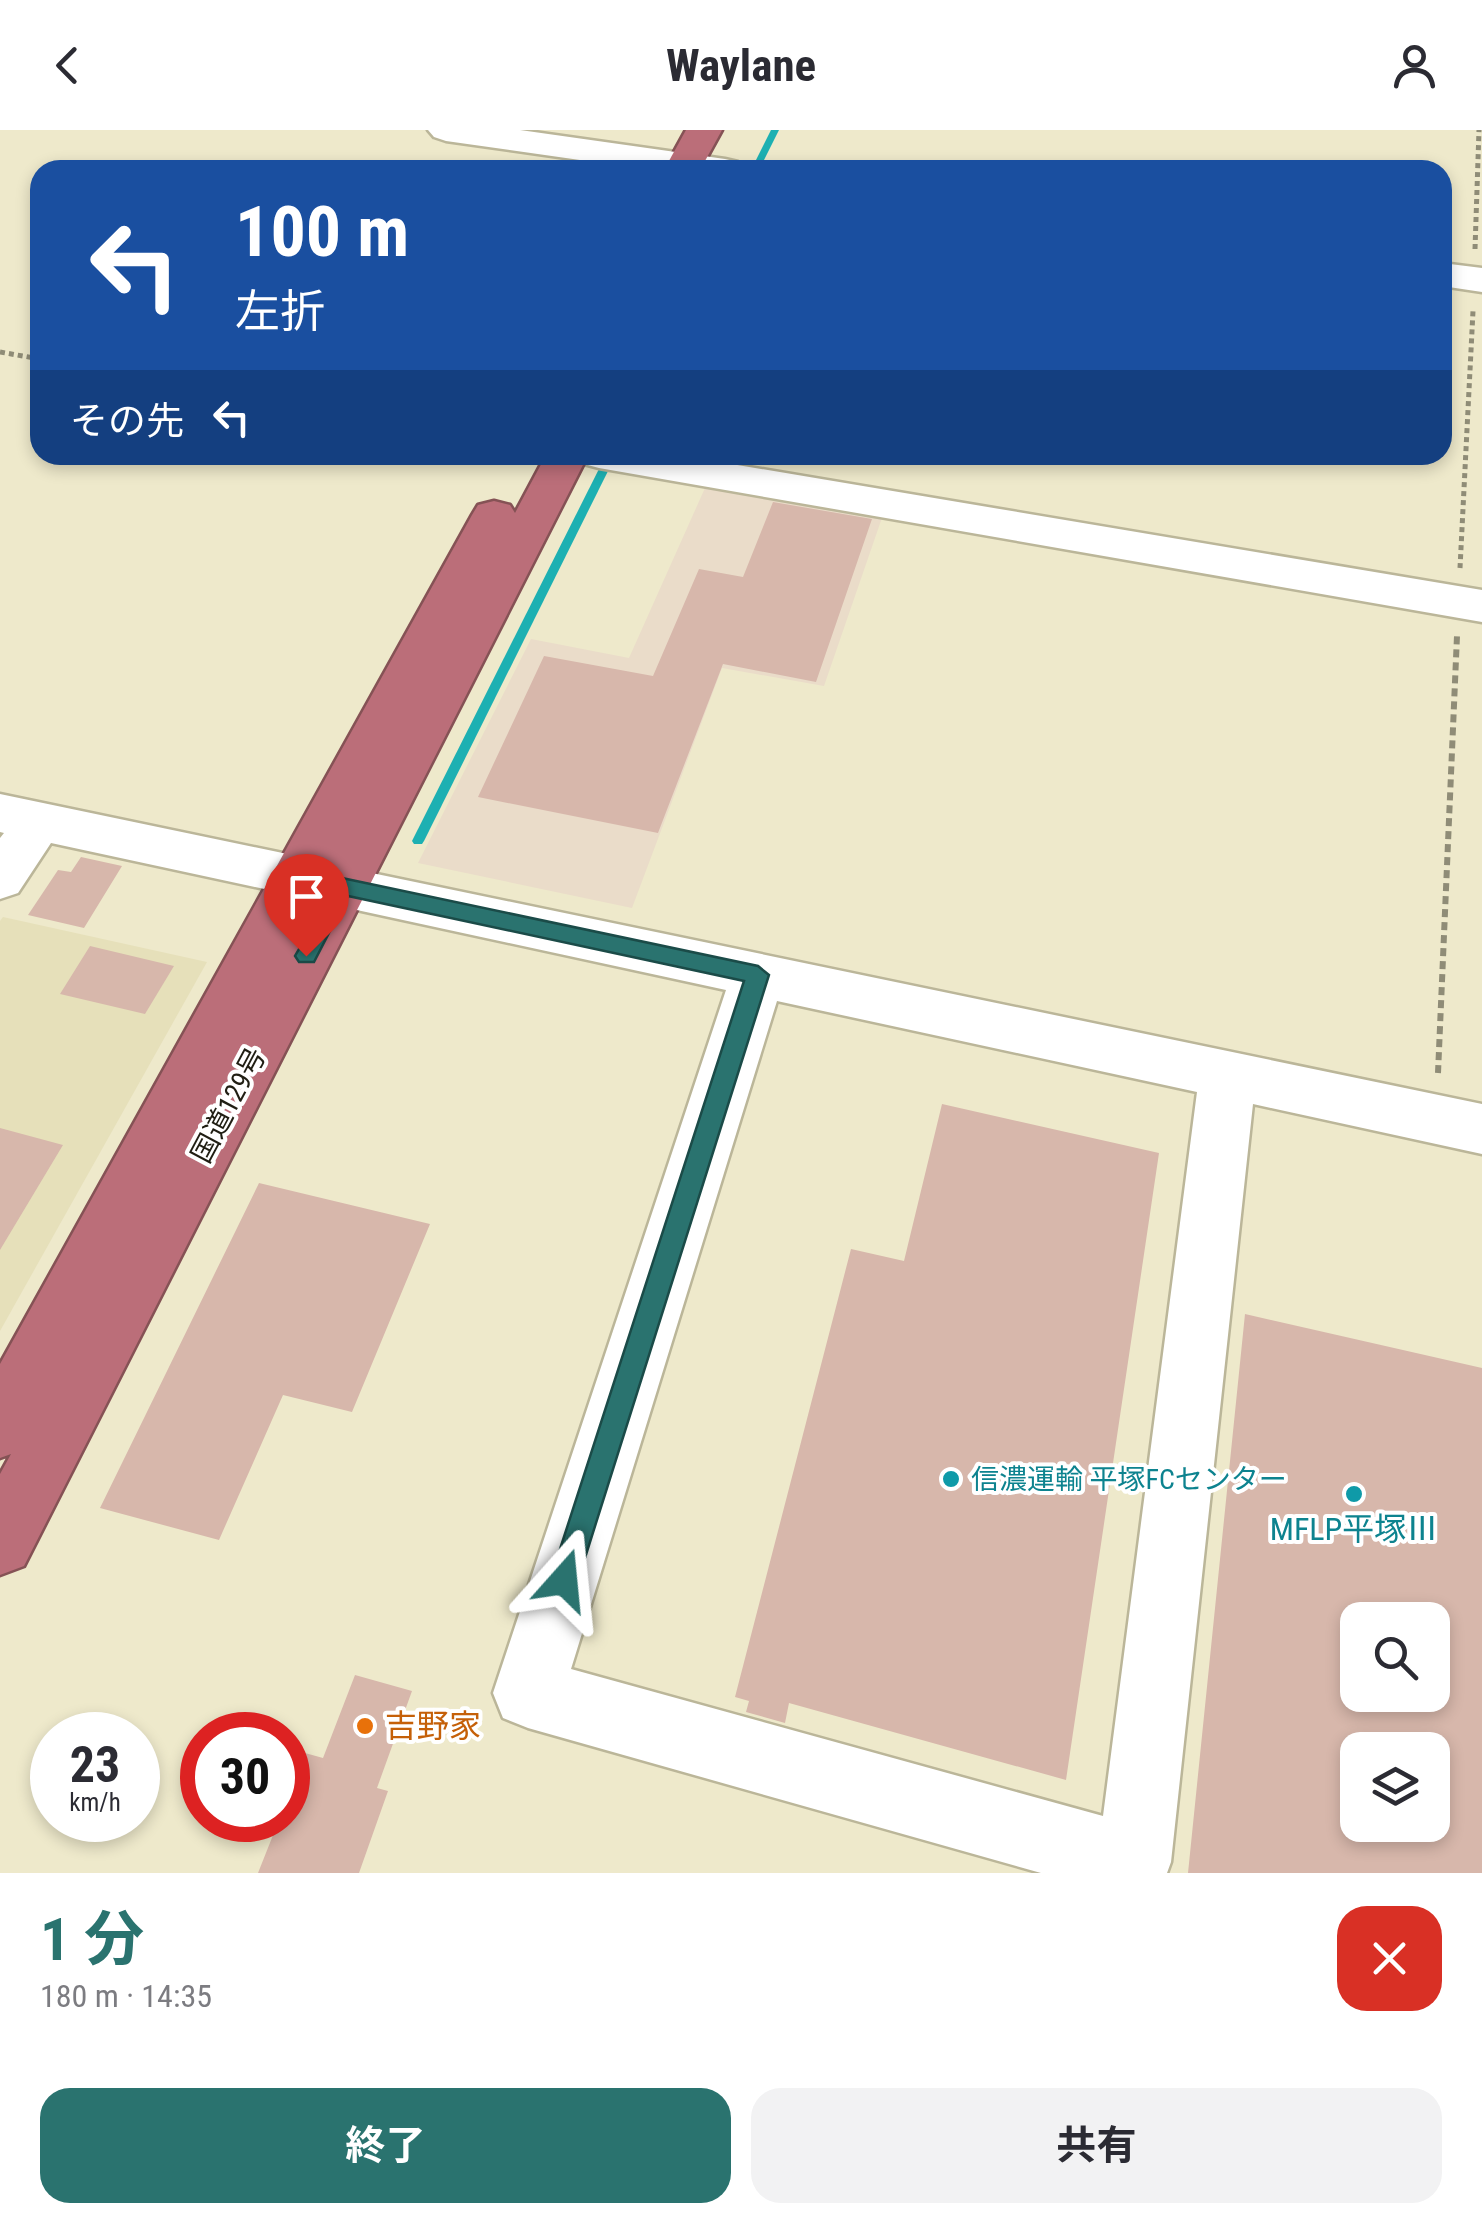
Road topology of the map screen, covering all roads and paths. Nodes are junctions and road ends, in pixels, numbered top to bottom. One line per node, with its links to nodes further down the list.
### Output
1 (446, 130): 4 (street)
2 (704, 130): 5 (highway)
3 (738, 130): 6 (highway)
4 (647, 160)
5 (702, 160)
6 (709, 160)
7 (1452, 276): 8 (street)
8 (1482, 280)
9 (0, 352): 10 (path)
10 (30, 357)
11 (522, 465): 17 (highway, 国道129号)
12 (562, 465): 17 (highway, 国道129号)
13 (655, 465): 14 (street)
14 (1482, 606)
15 (20, 817): 16 (street); 17 (street)
16 (0, 878)
17 (320, 881): 18 (street); 21 (highway, 国道129号); 22 (highway, 国道129号)
18 (758, 975): 19 (street); 19 (street)
19 (1228, 1075): 20 (street)
20 (1482, 1128)
21 (0, 1427)
22 (0, 1542)

